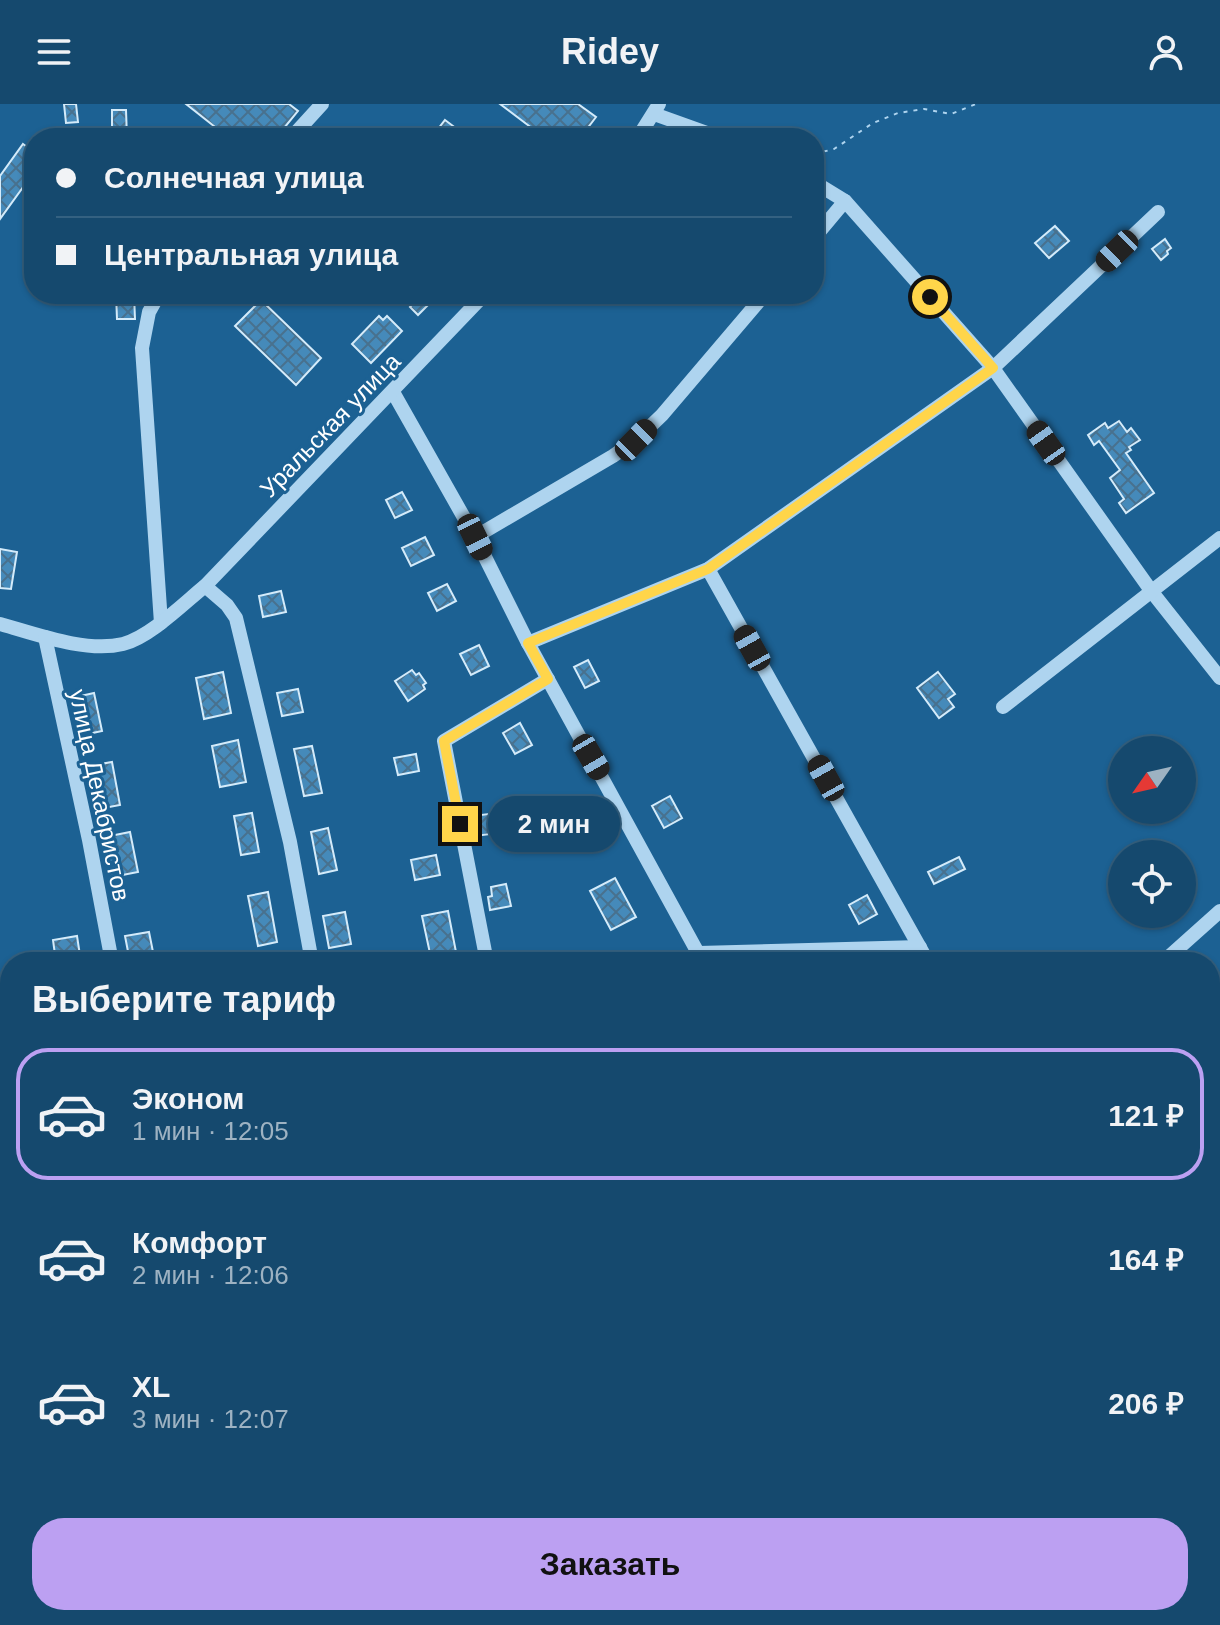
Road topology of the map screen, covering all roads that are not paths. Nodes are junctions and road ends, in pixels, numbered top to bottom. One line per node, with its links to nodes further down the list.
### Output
1 (322, 104): 3 (street)
2 (656, 109): 4 (street); 5 (street)
3 (300, 128)
4 (644, 128)
5 (699, 128)
6 (824, 188): 7 (street)
7 (845, 201): 9 (street); 13 (street)
8 (1158, 212): 13 (street)
9 (824, 226)
10 (153, 304): 20 (street)
11 (476, 304): 14 (street, Уральская улица)
12 (756, 304): 15 (street)
13 (993, 368): 17 (street); 19 (street)
14 (393, 392): 15 (street); 18 (street, Уральская улица)
15 (475, 537): 23 (street)
16 (1220, 538): 19 (street)
17 (708, 569): 23 (street); 28 (street)
18 (205, 586): 20 (street, Уральская улица); 30 (street)
19 (1152, 592): 24 (street); 26 (street)
20 (161, 623): 22 (street, Уральская улица)
21 (0, 624): 22 (street, Уральская улица)
22 (45, 637): 29 (street, улица Декабристов)
23 (528, 643): 25 (street)
24 (1220, 678)
25 (548, 679): 31 (street); 32 (street)
26 (1003, 707)
27 (1220, 911): 35 (street)
28 (920, 947): 33 (street); 34 (street)
29 (110, 952)
30 (310, 952)
31 (485, 952)
32 (698, 952)
33 (820, 952)
34 (923, 952)
35 (1174, 952)

